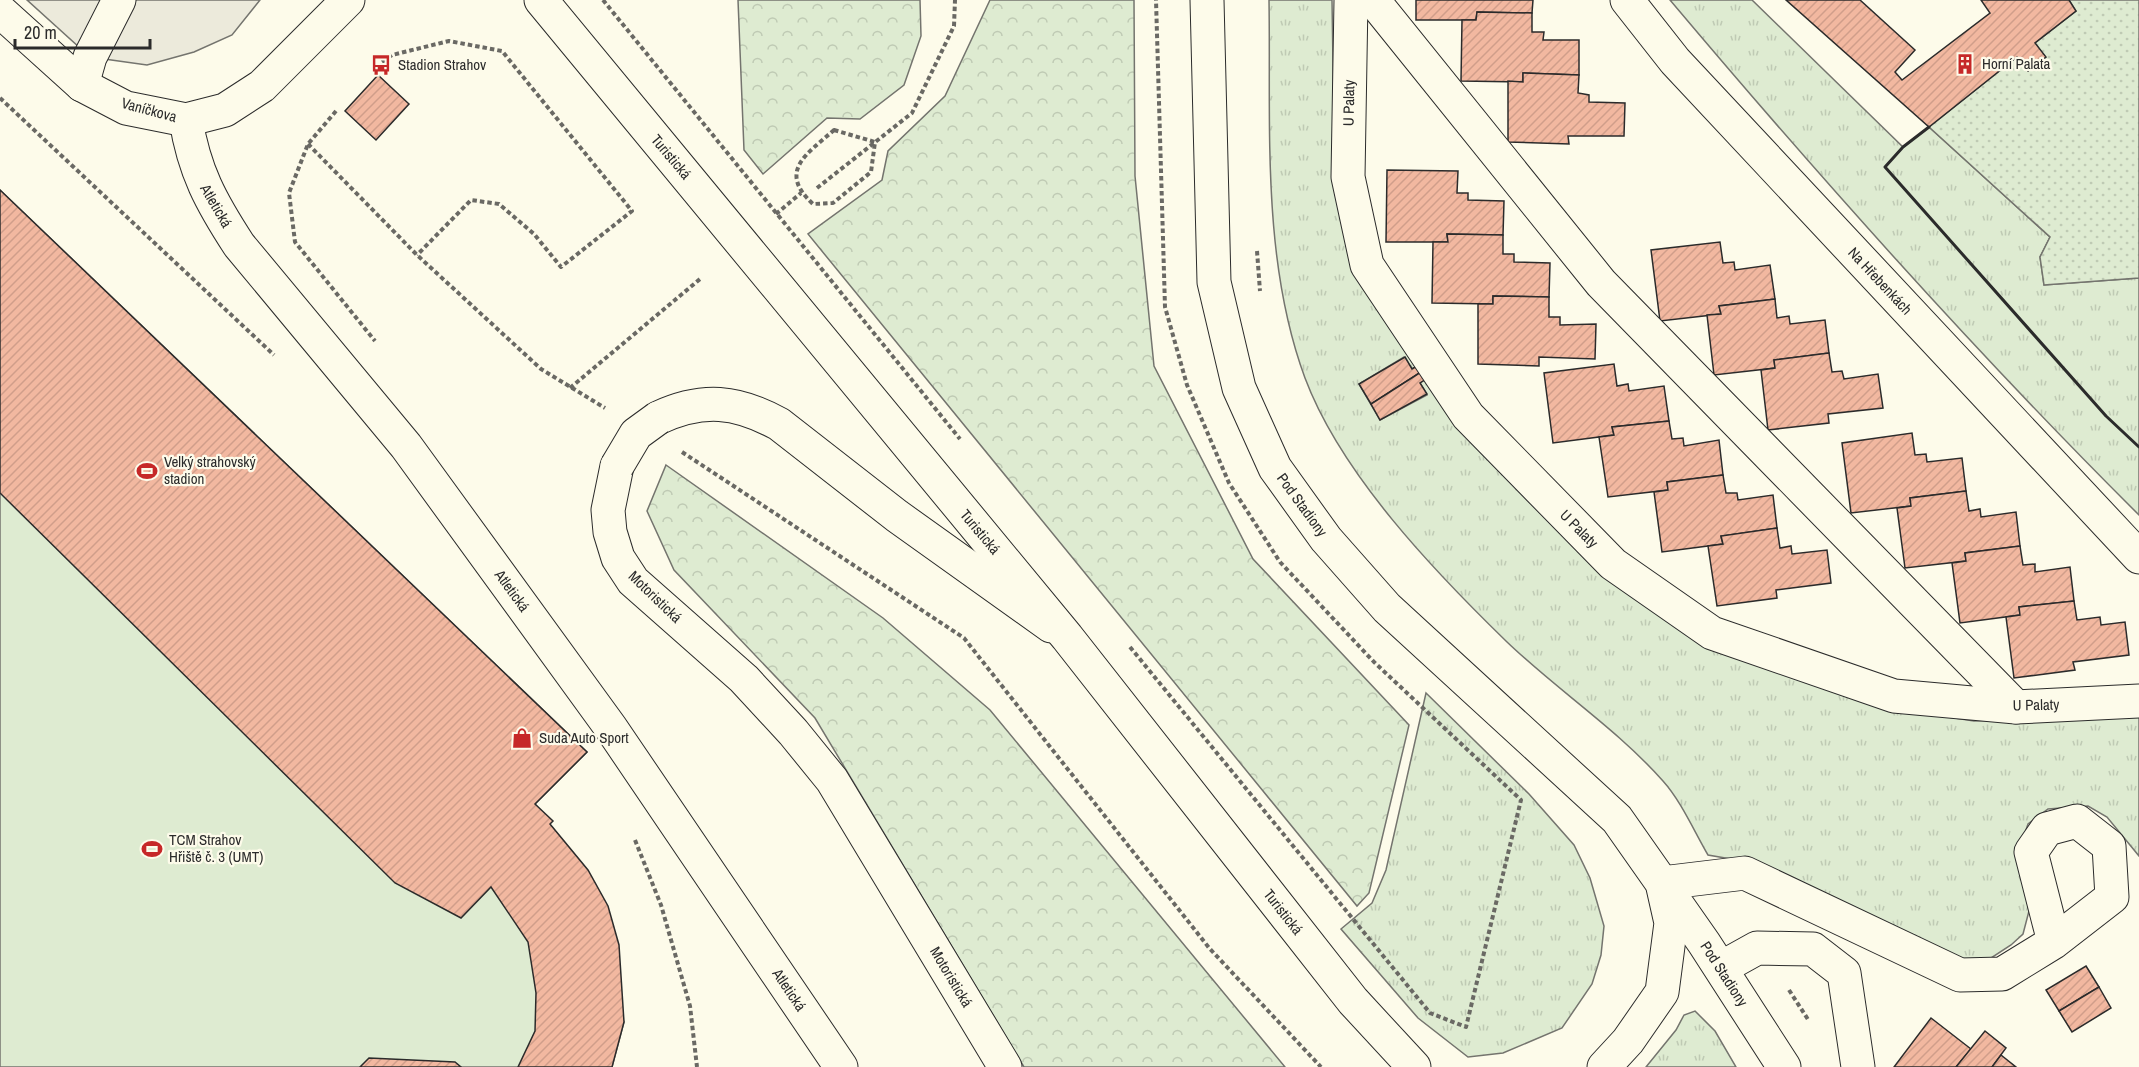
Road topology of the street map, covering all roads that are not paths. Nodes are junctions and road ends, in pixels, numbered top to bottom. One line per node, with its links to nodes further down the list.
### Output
1 (119, 0): 9 (street)
2 (348, 0): 10 (street)
3 (541, 0): 12 (street, Turistická)
4 (1208, 0): 15 (street, Pod Stadiony)
5 (1351, 0): 14 (street, U Palaty)
6 (1373, 0): 14 (street)
7 (1627, 0): 11 (street, Na Hřebenkách)
8 (0, 11): 9 (street, Vaníčkova)
9 (82, 85): 10 (street, Vaníčkova)
10 (186, 120): 18 (street, Atletická)
11 (2139, 557)
12 (1067, 637): 19 (street, Motoristická, bridge); 20 (street, Turistická)
13 (2139, 701): 14 (street, U Palaty)
14 (2016, 707)
15 (1662, 883): 16 (street); 17 (street, Pod Stadiony); 21 (street, Pod Stadiony)
16 (2054, 942)
17 (1721, 968): 22 (street, Pod Stadiony); 23 (street)
18 (841, 1067)
19 (1005, 1067)
20 (1414, 1067)
21 (1604, 1067)
22 (1784, 1067)
23 (1858, 1067)

